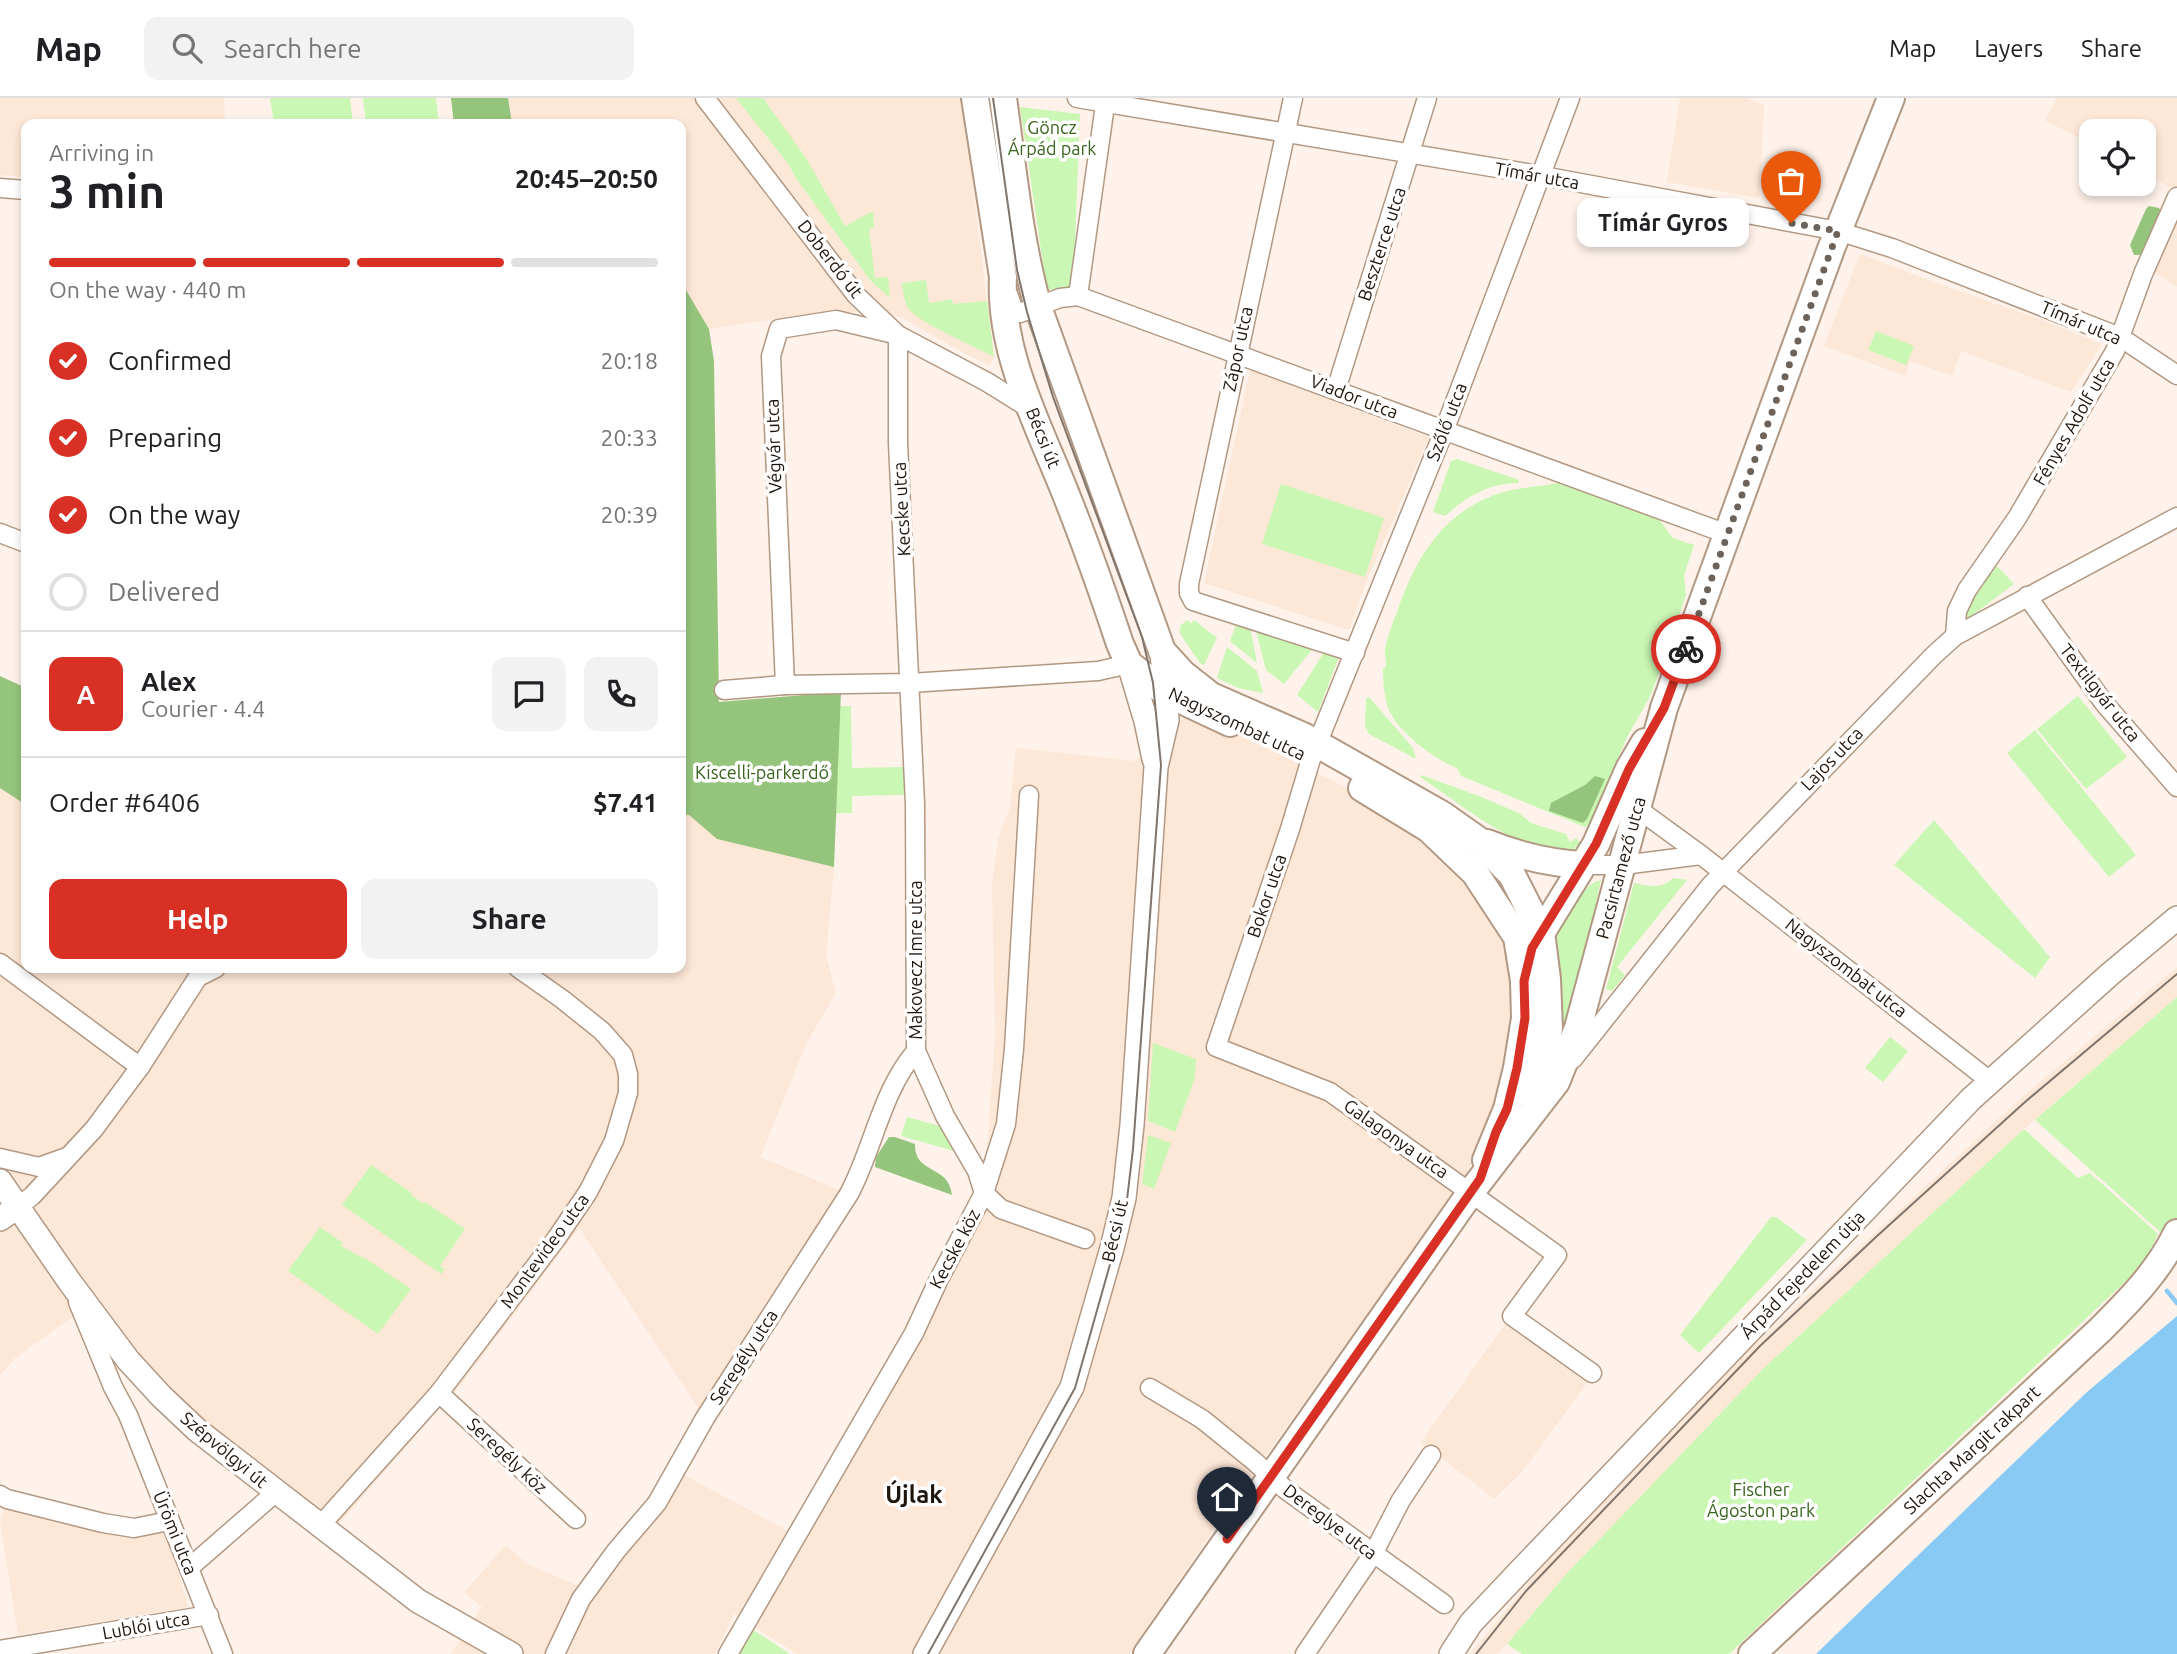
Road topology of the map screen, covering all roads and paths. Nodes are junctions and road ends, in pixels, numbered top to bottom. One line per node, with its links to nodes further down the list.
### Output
1 (705, 98): 20 (street, Doberdó út)
2 (975, 98): 17 (main road, Bécsi út)
3 (1003, 98): 19 (main road, Bécsi út)
4 (1077, 98): 9 (street, Tímár utca)
5 (1293, 98): 10 (street, Zápor utca)
6 (1427, 98): 11 (street, Beszterce utca)
7 (1570, 98): 12 (street, Szőlő utca)
8 (1891, 98): 16 (main road, Pacsirtamező utca)
9 (1106, 101): 10 (street, Tímár utca); 18 (street)
10 (1285, 133): 11 (street, Tímár utca); 22 (street, Zápor utca)
11 (1410, 155): 12 (street, Tímár utca); 26 (street, Beszterce utca)
12 (1542, 176): 16 (street, Tímár utca); 28 (street, Szőlő utca)
13 (0, 188): 14 (street)
14 (21, 190)
15 (2177, 197): 21 (street, Fényes Adolf utca)
16 (1838, 231): 21 (street, Tímár utca); 31 (main road, Pacsirtamező utca)
17 (1003, 277): 19 (street); 23 (main road, Bécsi út)
18 (1078, 296): 19 (street); 22 (street, Viador utca)
19 (1038, 307): 35 (main road, Bécsi út)
20 (898, 335): 25 (street, Doberdó út); 38 (street, Kecske utca); 39 (street, Végvár utca)
21 (2120, 337): 24 (street, Tímár utca); 34 (street, Fényes Adolf utca)
22 (1237, 353): 26 (street, Viador utca); 36 (street, Zápor utca)
23 (1016, 368): 25 (street); 27 (main road, Bécsi út)
24 (2177, 375)
25 (987, 382): 27 (street, Doberdó út)
26 (1336, 390): 28 (street, Viador utca)
27 (1032, 410): 37 (main road, Bécsi út)
28 (1444, 431): 31 (street, Viador utca); 36 (street, Szőlő utca)
29 (2177, 517): 33 (street, Lajos utca)
30 (0, 533): 32 (street)
31 (1727, 534): 43 (main road, Pacsirtamező utca)
32 (21, 541)
33 (2027, 596): 34 (street, Lajos utca); 47 (street, Textilgyár utca)
34 (1955, 636): 53 (street, Lajos utca)
35 (1162, 651): 41 (street, Bécsi út); 45 (main road, Nagyszombat utca)
36 (1356, 653): 45 (street, Szőlő utca)
37 (1129, 664): 38 (street); 41 (main road, Nagyszombat utca); 46 (street, Bécsi út)
38 (910, 683): 39 (street); 63 (street, Makovecz Imre utca)
39 (785, 685): 40 (street)
40 (724, 690)
41 (1166, 693): 42 (main road, Nagyszombat utca); 44 (street, Bécsi út)
42 (1191, 706): 44 (street); 45 (main road, Nagyszombat utca)
43 (1664, 708): 49 (main road, Pacsirtamező utca); 54 (main road, Pacsirtamező utca)
44 (1167, 720): 46 (street, Bécsi út)
45 (1315, 752): 50 (main road, Nagyszombat utca); 60 (main road, Nagyszombat utca); 62 (street, Bokor utca)
46 (1156, 767): 100 (street, Bécsi út)
47 (2177, 787)
48 (1029, 795): 72 (street, Kecske köz)
49 (1638, 808): 51 (street, Nagyszombat utca); 52 (main road, Pacsirtamező utca)
50 (1478, 840): 54 (main road, Nagyszombat utca); 56 (main road, Nagyszombat utca)
51 (1701, 855): 52 (street, Nagyszombat utca); 53 (street, Nagyszombat utca)
52 (1623, 865): 54 (street, Nagyszombat utca); 54 (street, Nagyszombat utca); 61 (main road, Pacsirtamező utca)
53 (1723, 872): 65 (street, Nagyszombat utca); 66 (street, Lajos utca)
54 (1576, 876): 56 (main road, Pacsirtamező utca)
55 (2177, 918): 65 (street, Árpád fejedelem útja)
56 (1541, 933): 60 (main road, Pacsirtamező utca); 67 (main road, Nagyszombat utca)
57 (0, 963): 64 (street)
58 (206, 973): 64 (street)
59 (525, 973): 81 (street, Montevideo utca)
60 (1524, 981): 71 (main road, Lajos utca)
61 (1577, 1028): 66 (main road, Lajos utca)
62 (1216, 1047): 71 (street, Galagonya utca)
63 (916, 1051): 72 (street, Makovecz Imre utca); 98 (street, Seregély utca)
64 (140, 1067): 68 (street)
65 (1990, 1081): 103 (street, Árpád fejedelem útja)
66 (1556, 1082): 67 (main road, Lajos utca)
67 (1515, 1135): 71 (main road, Lajos utca)
68 (70, 1156): 69 (street); 73 (street)
69 (0, 1158)
70 (0, 1181): 73 (street, Szépvölgyi út)
71 (1476, 1186): 78 (street, Galagonya utca); 84 (main road, Lajos utca)
72 (984, 1193): 76 (street); 99 (street, Kecske köz)
73 (19, 1206): 74 (street); 77 (street, Szépvölgyi út)
74 (0, 1219)
75 (2177, 1233): 104 (main road, Slachta Margit rakpart)
76 (1085, 1239)
77 (69, 1281): 79 (street, Szépvölgyi út); 82 (street, Ürömi utca)
78 (1592, 1373)
79 (142, 1376): 82 (street); 85 (street, Szépvölgyi út)
80 (1150, 1388): 84 (street, Dereglye utca)
81 (439, 1393): 87 (street, Seregély köz); 89 (street, Montevideo utca)
82 (126, 1411): 88 (street, Ürömi utca)
83 (1431, 1455): 90 (street)
84 (1270, 1476): 90 (street, Dereglye utca); 101 (main road, Lajos utca)
85 (275, 1493): 89 (street, Szépvölgyi út); 91 (street)
86 (0, 1495): 88 (street)
87 (576, 1519)
88 (169, 1521): 91 (street, Ürömi utca)
89 (319, 1527): 97 (street, Szépvölgyi út)
90 (1373, 1554): 92 (street, Dereglye utca); 102 (street)
91 (189, 1568): 93 (street, Ürömi utca)
92 (1444, 1604)
93 (209, 1615): 94 (street, Lublói utca); 96 (street, Ürömi utca)
94 (69, 1647): 95 (street, Lublói utca)
95 (0, 1650)
96 (223, 1654)
97 (511, 1654)
98 (555, 1654)
99 (728, 1654)
100 (925, 1654)
101 (1146, 1654)
102 (1305, 1654)
103 (1451, 1654)
104 (1752, 1654)

